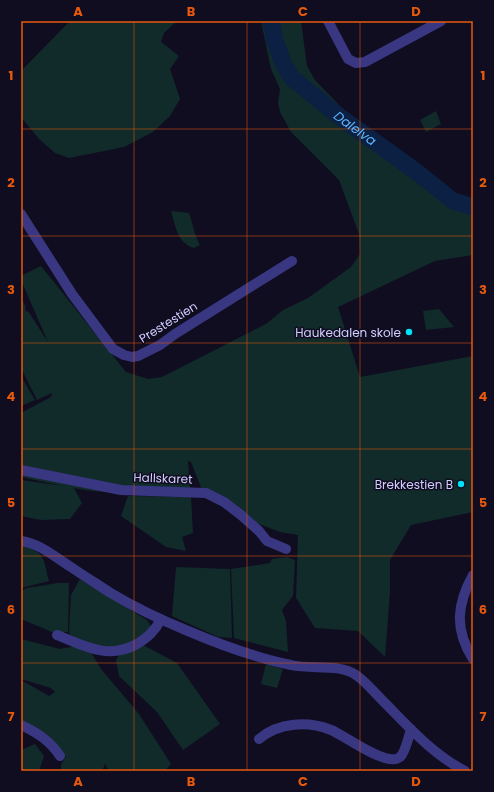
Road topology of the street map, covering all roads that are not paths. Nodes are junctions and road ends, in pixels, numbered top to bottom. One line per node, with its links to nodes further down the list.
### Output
1 (328, 21): 2 (street)
2 (441, 21)
3 (21, 214): 4 (street, Prestestien)
4 (292, 261)
5 (21, 470): 7 (street, Hallskaret)
6 (21, 540): 9 (street)
7 (286, 549)
8 (473, 575): 11 (street)
9 (161, 620): 10 (street); 13 (street)
10 (56, 634)
11 (473, 659)
12 (21, 726): 15 (street)
13 (411, 729): 14 (street); 16 (street)
14 (259, 739)
15 (60, 756)
16 (464, 771)

